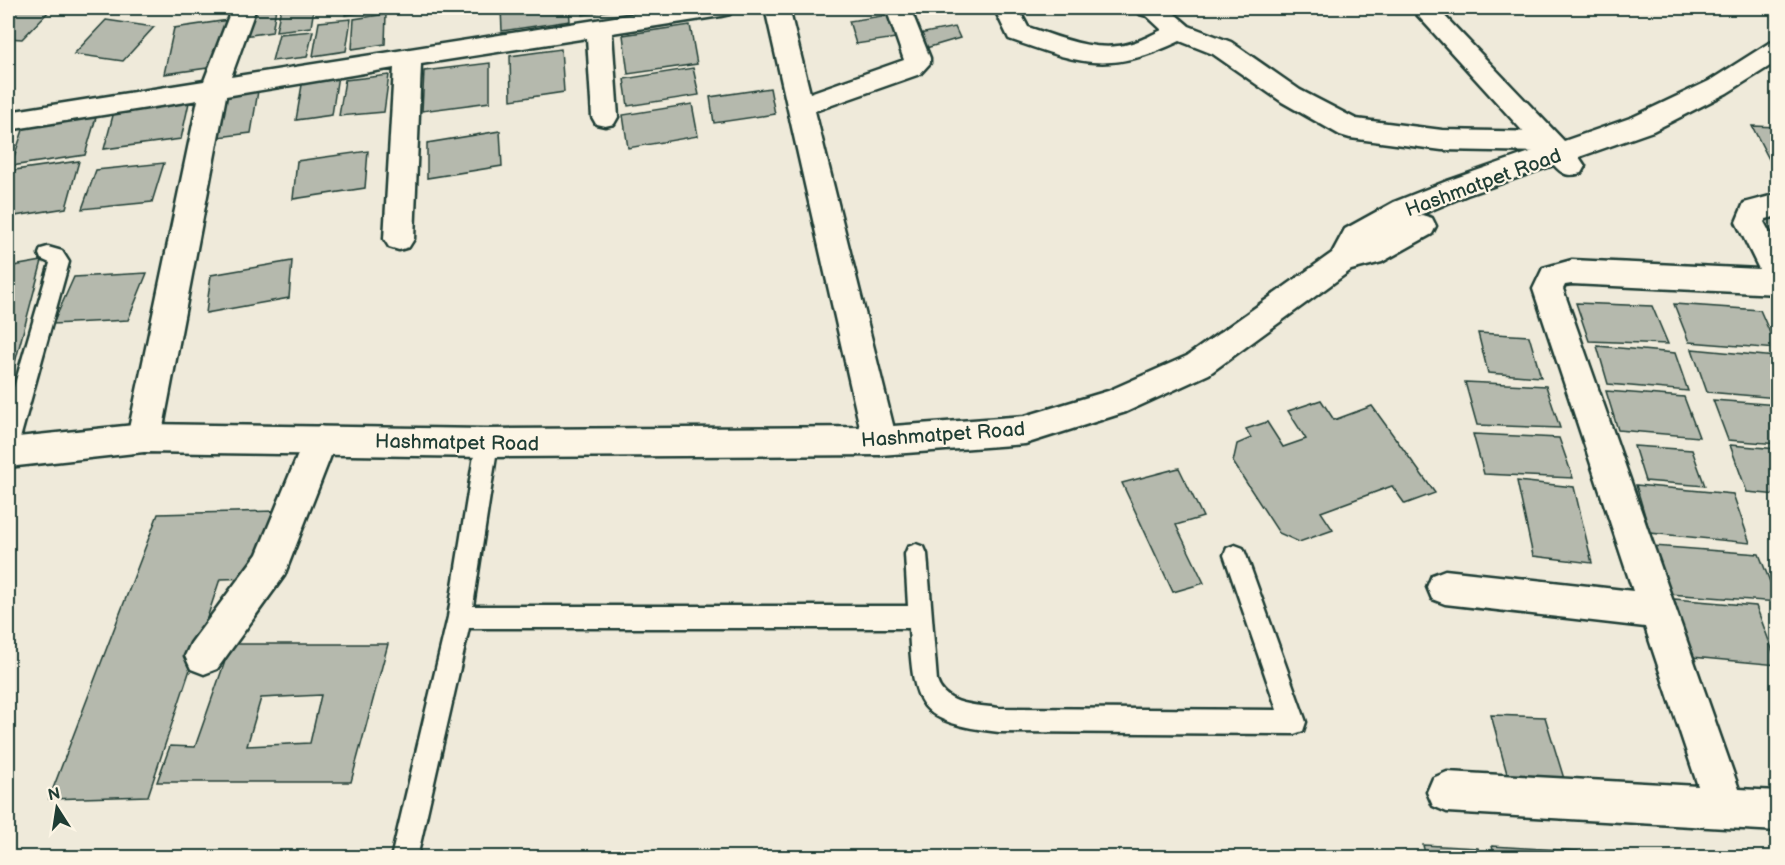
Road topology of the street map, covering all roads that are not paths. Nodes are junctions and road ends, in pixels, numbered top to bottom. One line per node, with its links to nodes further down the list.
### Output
1 (244, 8): 13 (street)
2 (721, 8): 8 (street)
3 (777, 8): 14 (street)
4 (898, 8): 14 (street)
5 (1006, 8): 9 (street)
6 (1154, 8): 9 (street)
7 (1422, 8): 17 (street)
8 (599, 27): 11 (street); 15 (street)
9 (1180, 32): 17 (street)
10 (1778, 49): 17 (street, Hashmatpet Road)
11 (408, 57): 13 (street); 19 (street)
12 (1778, 74): 17 (street)
13 (214, 88): 16 (street); 23 (street)
14 (800, 106): 25 (street)
15 (605, 117)
16 (8, 121)
17 (1560, 155): 25 (street, Hashmatpet Road)
18 (1778, 205): 21 (street)
19 (399, 239)
20 (48, 254): 26 (lane)
21 (1778, 278)
22 (1778, 282): 32 (street)
23 (144, 438): 24 (street, Hashmatpet Road); 28 (street, Hashmatpet Road)
24 (320, 440): 27 (street, Hashmatpet Road); 35 (street)
25 (880, 441): 27 (street, Hashmatpet Road)
26 (8, 442)
27 (487, 443): 33 (lane)
28 (8, 453)
29 (916, 554): 34 (lane)
30 (1235, 555): 34 (lane)
31 (1445, 587): 32 (street)
32 (1658, 611): 37 (street)
33 (460, 617): 34 (lane); 39 (lane)
34 (920, 617)
35 (204, 656)
36 (1447, 792): 37 (street)
37 (1725, 807): 38 (street)
38 (1778, 811)
39 (404, 858)

